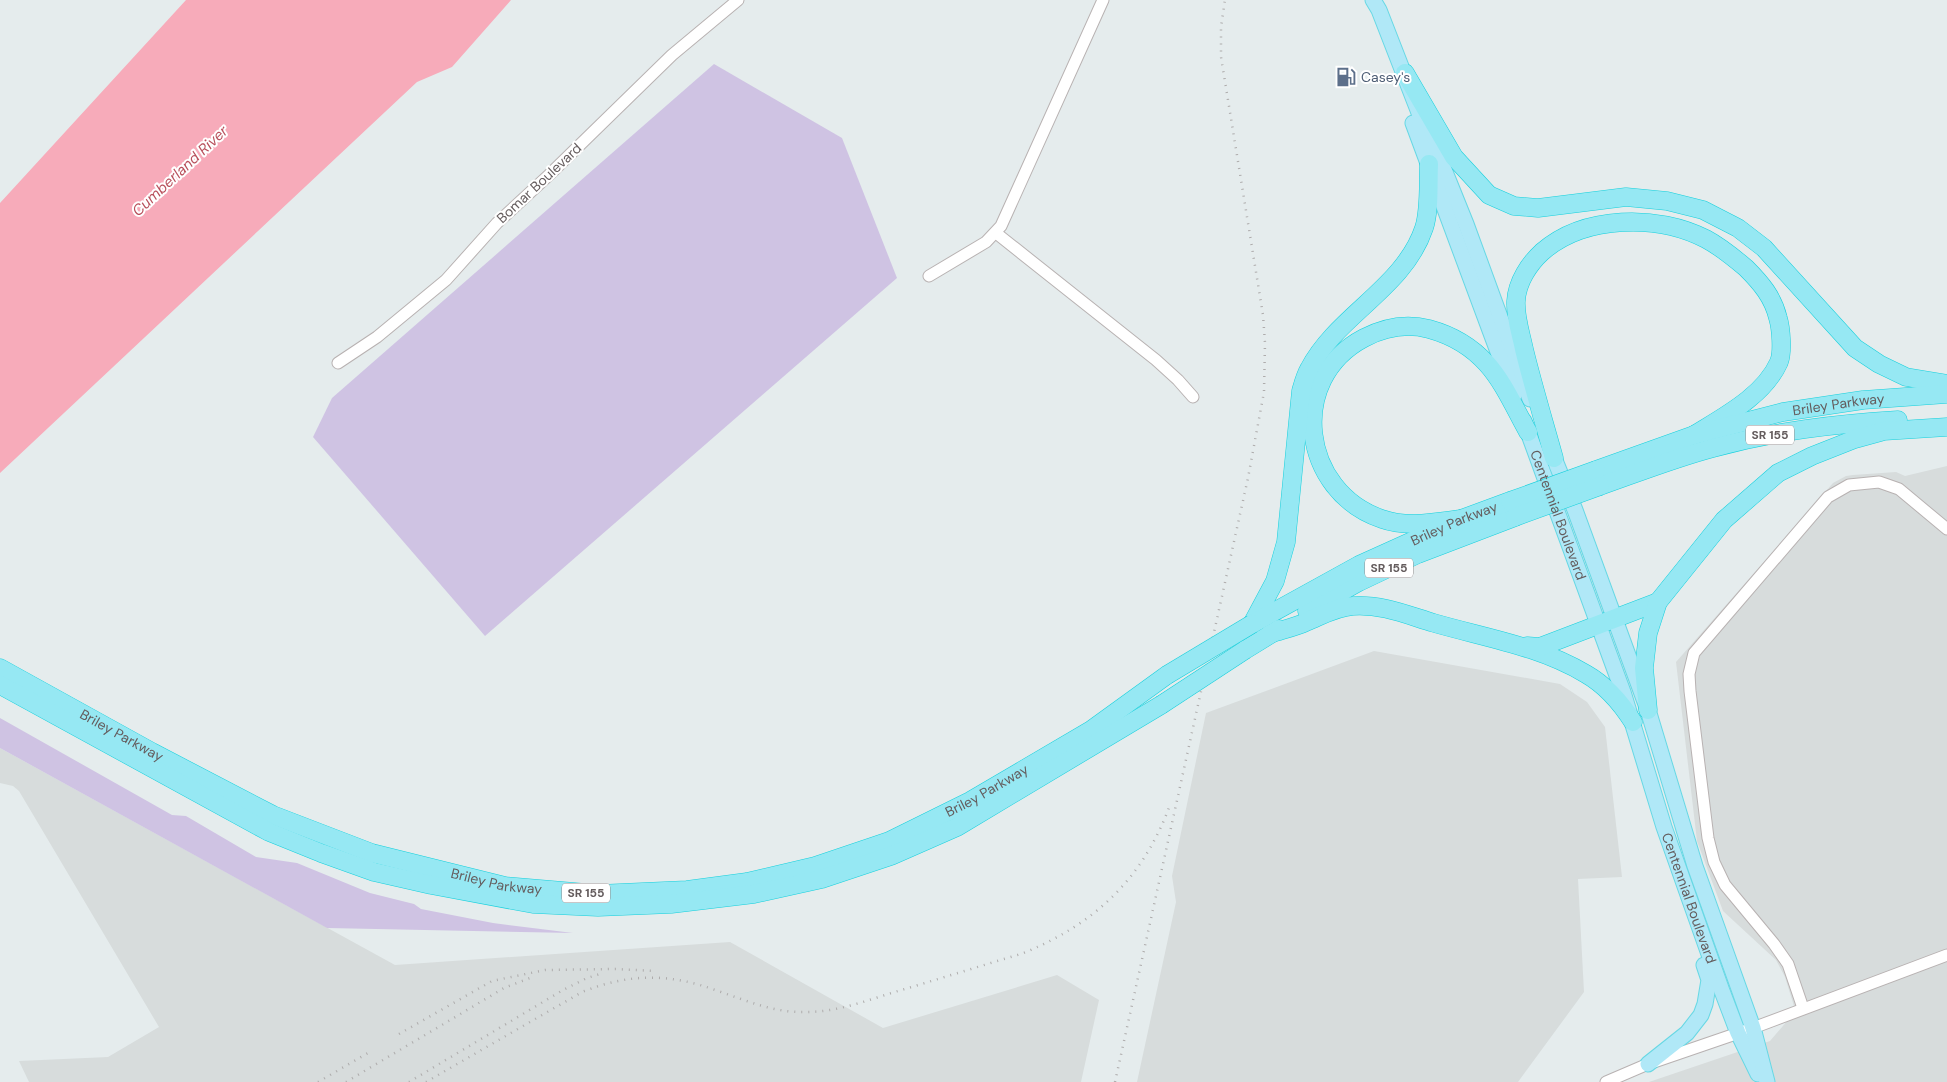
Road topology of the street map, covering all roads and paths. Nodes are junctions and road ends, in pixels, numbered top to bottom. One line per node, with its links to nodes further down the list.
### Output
1 (738, 0): 9 (street, Bomar Boulevard)
2 (1103, 0): 7 (street)
3 (1368, 0): 6 (main road, Centennial Boulevard)
4 (1373, 0): 5 (main road, Centennial Boulevard)
5 (1405, 73): 10 (highway); 17 (main road, Centennial Boulevard)
6 (1429, 164): 15 (main road, Centennial Boulevard); 24 (highway)
7 (996, 233): 8 (street); 12 (street)
8 (929, 276)
9 (338, 363)
10 (1947, 384)
11 (1947, 394): 16 (highway, Briley Parkway / SR 155)
12 (1193, 397)
13 (1947, 416): 18 (highway, Briley Parkway / SR 155)
14 (1947, 427): 22 (highway)
15 (1528, 432): 20 (highway); 23 (main road, Centennial Boulevard)
16 (1694, 435): 17 (highway); 18 (highway, Briley Parkway / SR 155)
17 (1554, 458): 23 (main road, Centennial Boulevard)
18 (1598, 478): 19 (highway, Briley Parkway / SR 155, bridge)
19 (1513, 509): 20 (highway, Briley Parkway / SR 155); 25 (highway, Briley Parkway / SR 155)
20 (1461, 520): 24 (highway, Briley Parkway / SR 155)
21 (1947, 529): 33 (street)
22 (1658, 602): 23 (highway); 29 (highway)
23 (1606, 622): 26 (highway); 29 (main road, Centennial Boulevard); 30 (main road, Centennial Boulevard)
24 (1252, 624): 27 (highway, Briley Parkway / SR 155, bridge)
25 (1270, 634): 26 (highway); 28 (highway, Briley Parkway / SR 155, bridge)
26 (1521, 646): 30 (highway)
27 (0, 668)
28 (0, 685)
29 (1648, 710): 34 (main road, Centennial Boulevard)
30 (1634, 722): 31 (main road, Centennial Boulevard)
31 (1664, 827): 34 (main road, Centennial Boulevard); 35 (main road)
32 (1947, 955): 33 (street)
33 (1803, 1008): 34 (street)
34 (1746, 1030): 35 (street); 37 (main road, Centennial Boulevard); 38 (main road, Centennial Boulevard)
35 (1648, 1064): 36 (street)
36 (1606, 1082)
37 (1761, 1082)
38 (1767, 1082)

